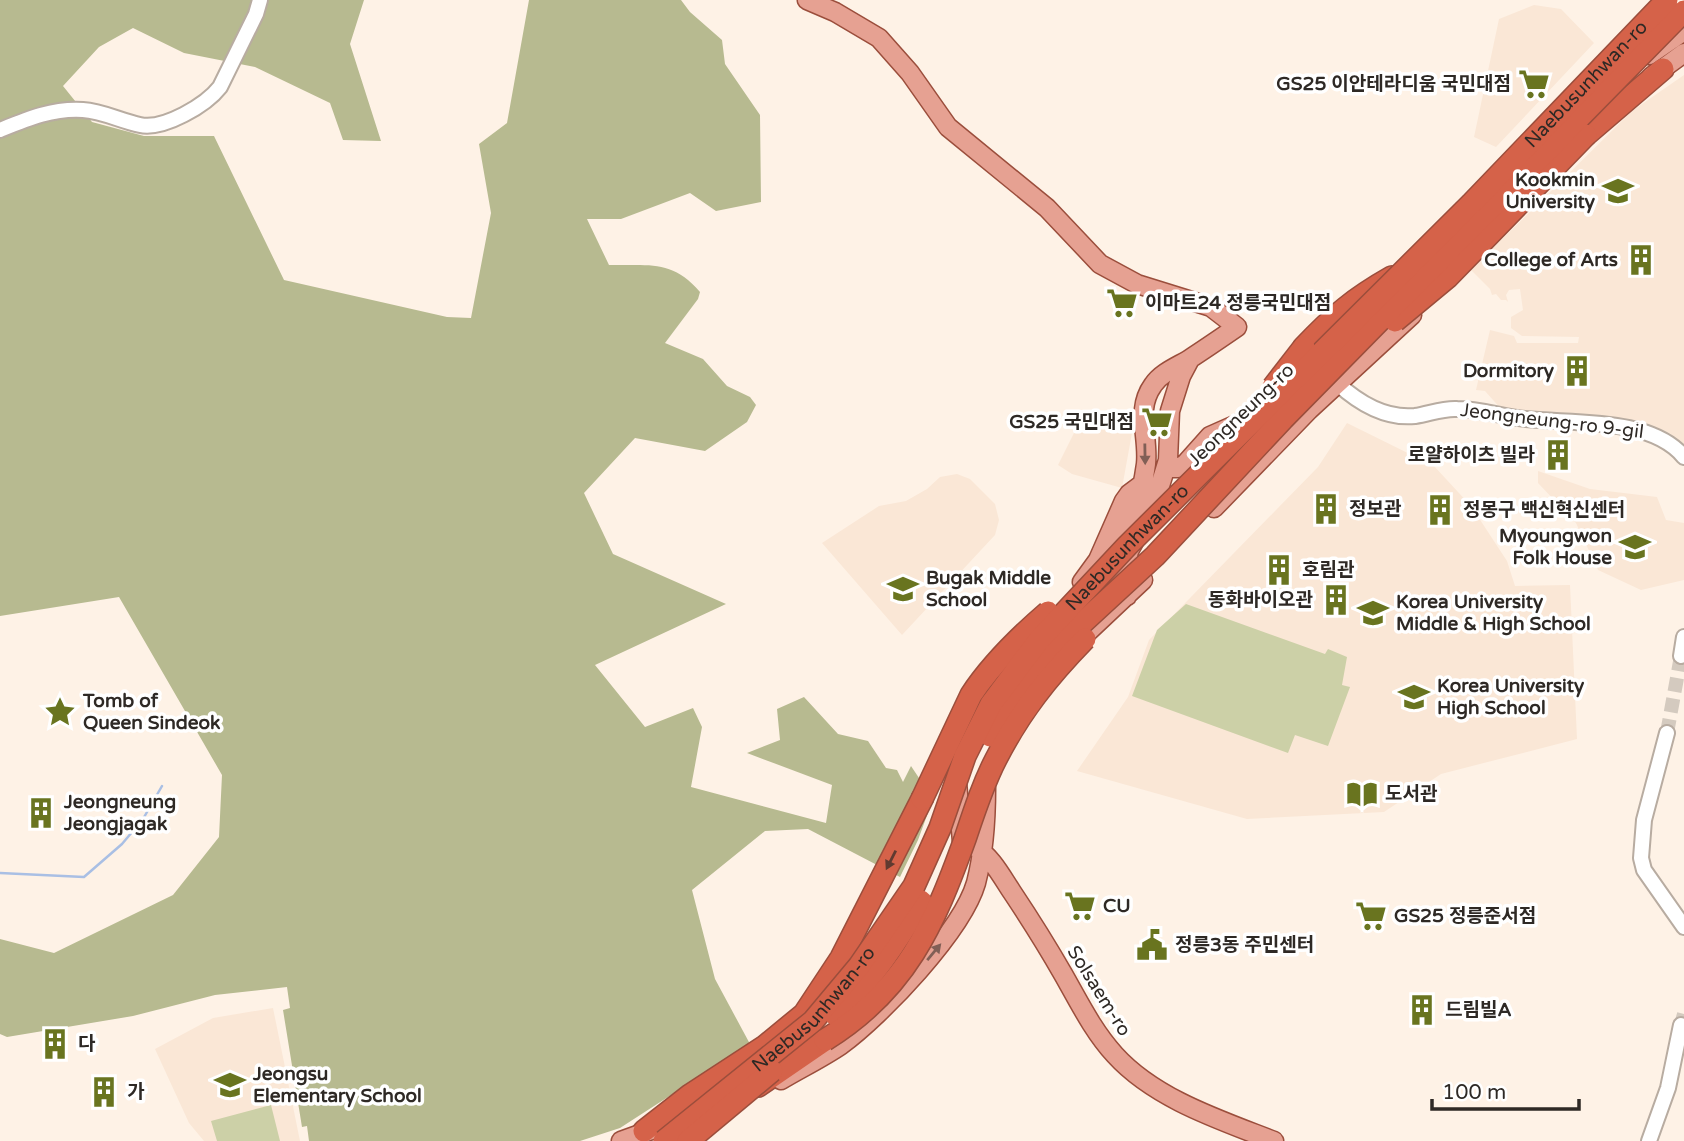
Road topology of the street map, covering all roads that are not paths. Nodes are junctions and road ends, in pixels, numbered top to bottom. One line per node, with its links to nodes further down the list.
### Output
1 (260, 0): 8 (street)
2 (807, 0): 14 (main road)
3 (1667, 0): 16 (highway, Naebusunhwan-ro, bridge)
4 (1684, 11): 13 (highway, Naebusunhwan-ro, bridge)
5 (1684, 32): 9 (main road, Jeongneung-ro)
6 (1684, 53): 7 (main road)
7 (1663, 69): 10 (main road); 11 (main road); 13 (highway, bridge)
8 (0, 130)
9 (1524, 165): 13 (street); 15 (main road, Jeongneung-ro); 16 (highway, bridge)
10 (1549, 166): 11 (main road); 12 (main road)
11 (1509, 222): 12 (main road)
12 (1475, 256): 13 (main road)
13 (1336, 374): 15 (street); 17 (street, Jeongneung-ro 9-gil); 22 (highway, Naebusunhwan-ro, bridge); 24 (main road)
14 (1174, 375): 18 (main road); 19 (main road, one-way to 19)
15 (1290, 397): 18 (main road); 20 (main road); 21 (main road, Jeongneung-ro)
16 (1234, 441): 21 (highway, Naebusunhwan-ro, bridge)
17 (1684, 457)
18 (1177, 462): 20 (main road)
19 (1141, 485): 23 (main road); 25 (main road)
20 (1154, 505): 21 (main road)
21 (1128, 549): 23 (main road, Jeongneung-ro); 24 (main road); 33 (highway, Naebusunhwan-ro, bridge); 33 (highway, one-way to 33, bridge)
22 (1155, 556): 33 (highway, bridge); 35 (highway, Naebusunhwan-ro, bridge)
23 (1109, 570): 24 (main road); 25 (main road, Jeongneung-ro)
24 (1122, 598): 30 (main road)
25 (1061, 609): 29 (main road, Jeongneung-ro)
26 (1684, 637): 27 (street)
27 (1681, 656)
28 (1667, 733): 31 (street)
29 (962, 841): 30 (main road, Solsaem-ro); 33 (main road, Jeongneung-ro)
30 (982, 852): 35 (main road, one-way to 30); 36 (main road, Solsaem-ro)
31 (1684, 927)
32 (1681, 1025): 37 (street)
33 (657, 1138): 34 (main road, Jeongneung-ro)
34 (621, 1141)
35 (688, 1141)
36 (1274, 1141)
37 (1649, 1141)

